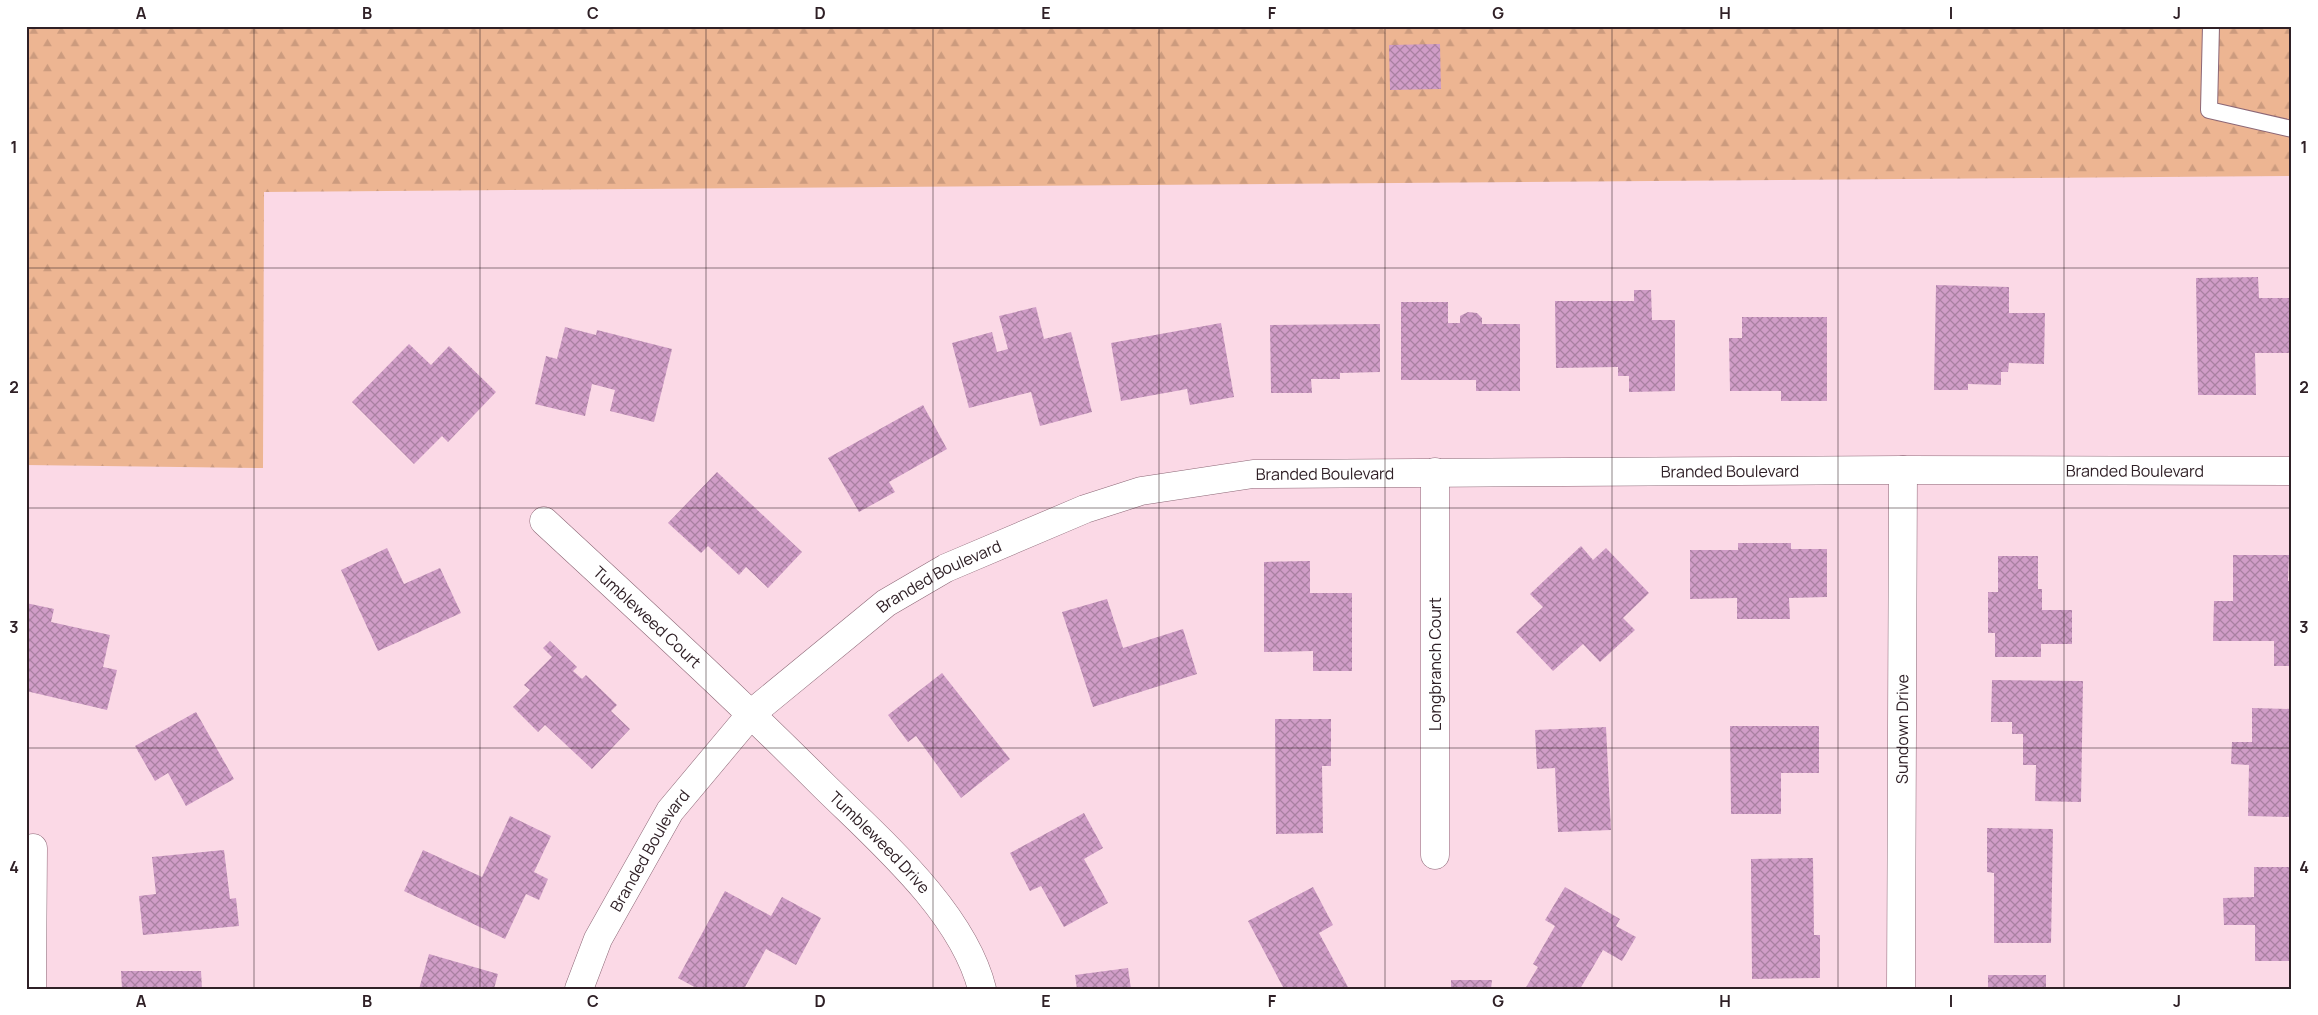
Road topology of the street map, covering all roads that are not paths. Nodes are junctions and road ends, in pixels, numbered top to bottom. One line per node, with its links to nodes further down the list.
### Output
1 (2211, 26): 2 (lane)
2 (2292, 130)
3 (1903, 470): 4 (street, Branded Boulevard); 5 (street, Branded Boulevard); 13 (street, Sundown Drive)
4 (2292, 471)
5 (1435, 472): 7 (street, Branded Boulevard); 9 (street, Longbranch Court)
6 (544, 521): 7 (street, Tumbleweed Court)
7 (752, 713): 11 (street, Branded Boulevard); 12 (street, Tumbleweed Drive)
8 (33, 848): 10 (street)
9 (1436, 855)
10 (32, 989)
11 (578, 989)
12 (982, 989)
13 (1901, 989)

